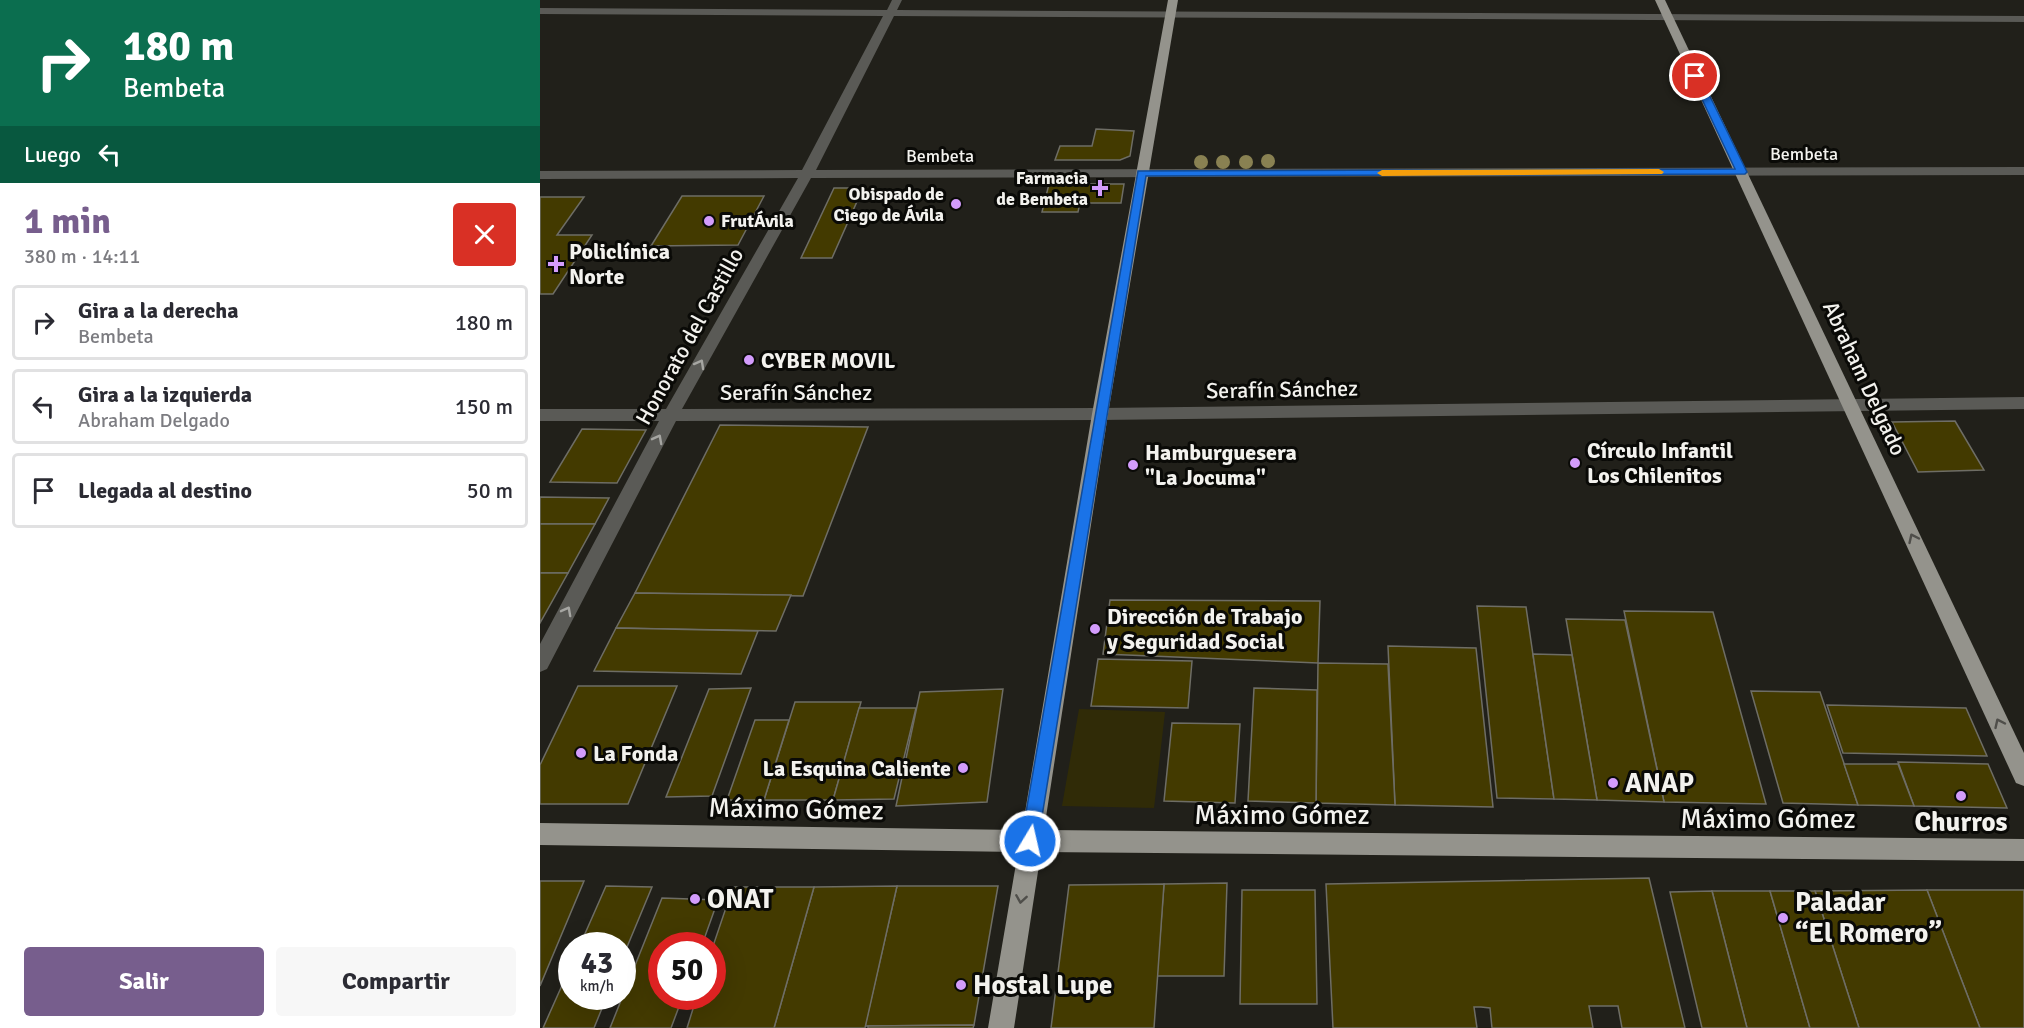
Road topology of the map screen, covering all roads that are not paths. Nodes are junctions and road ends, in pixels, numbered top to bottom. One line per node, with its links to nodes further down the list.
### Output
1 (897, 0): 5 (street, Honorato del Castillo)
2 (1660, 0): 6 (main road, Abraham Delgado)
3 (1172, 7): 5 (street); 6 (street); 10 (main road)
4 (540, 11): 5 (street)
5 (891, 13): 11 (street, Honorato del Castillo)
6 (1668, 18): 7 (street); 9 (main road, Abraham Delgado)
7 (2024, 19)
8 (2024, 171): 9 (street, Bembeta)
9 (1742, 172): 10 (street, Bembeta); 14 (main road, Abraham Delgado)
10 (1142, 173): 11 (street, Bembeta); 17 (main road)
11 (807, 174): 12 (street, Bembeta); 16 (street, Honorato del Castillo, one-way to 11)
12 (540, 175)
13 (2024, 403): 14 (street, Serafín Sánchez)
14 (1851, 405): 17 (street, Serafín Sánchez); 19 (main road, Abraham Delgado, one-way to 14)
15 (540, 414): 16 (street, Serafín Sánchez)
16 (671, 414): 17 (street, Serafín Sánchez); 18 (street, Honorato del Castillo, one-way to 16)
17 (1100, 414): 21 (main road)
18 (540, 663)
19 (2024, 776)
20 (540, 834): 21 (main road, Máximo Gómez)
21 (1030, 841): 22 (main road, Máximo Gómez); 23 (main road, one-way to 23)
22 (2024, 850)
23 (1001, 1028)

